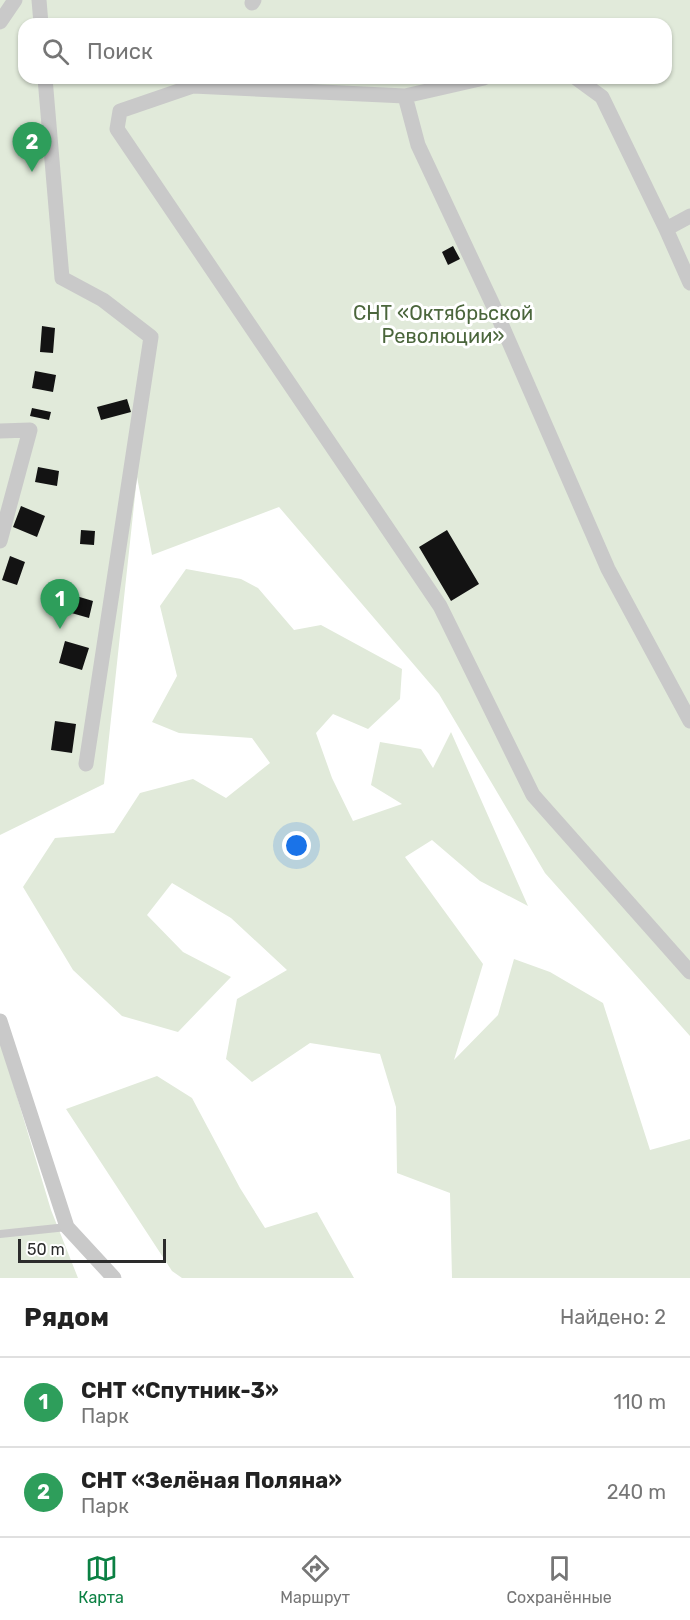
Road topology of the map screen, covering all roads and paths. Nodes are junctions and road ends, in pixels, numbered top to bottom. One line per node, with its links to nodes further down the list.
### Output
1 (15, 0): 4 (street)
2 (39, 0): 3 (street)
3 (40, 18)
4 (0, 22)
5 (46, 84): 15 (street)
6 (458, 84): 8 (street)
7 (584, 84): 10 (street)
8 (405, 96): 14 (street); 16 (street)
9 (690, 216): 10 (street)
10 (666, 229): 11 (street)
11 (690, 283)
12 (0, 431): 13 (street)
13 (0, 541)
14 (690, 721)
15 (86, 764)
16 (690, 972)
17 (0, 1021): 18 (street)
18 (3, 1046): 19 (street)
19 (68, 1227): 20 (lane); 21 (street)
20 (0, 1234)
21 (114, 1278)

